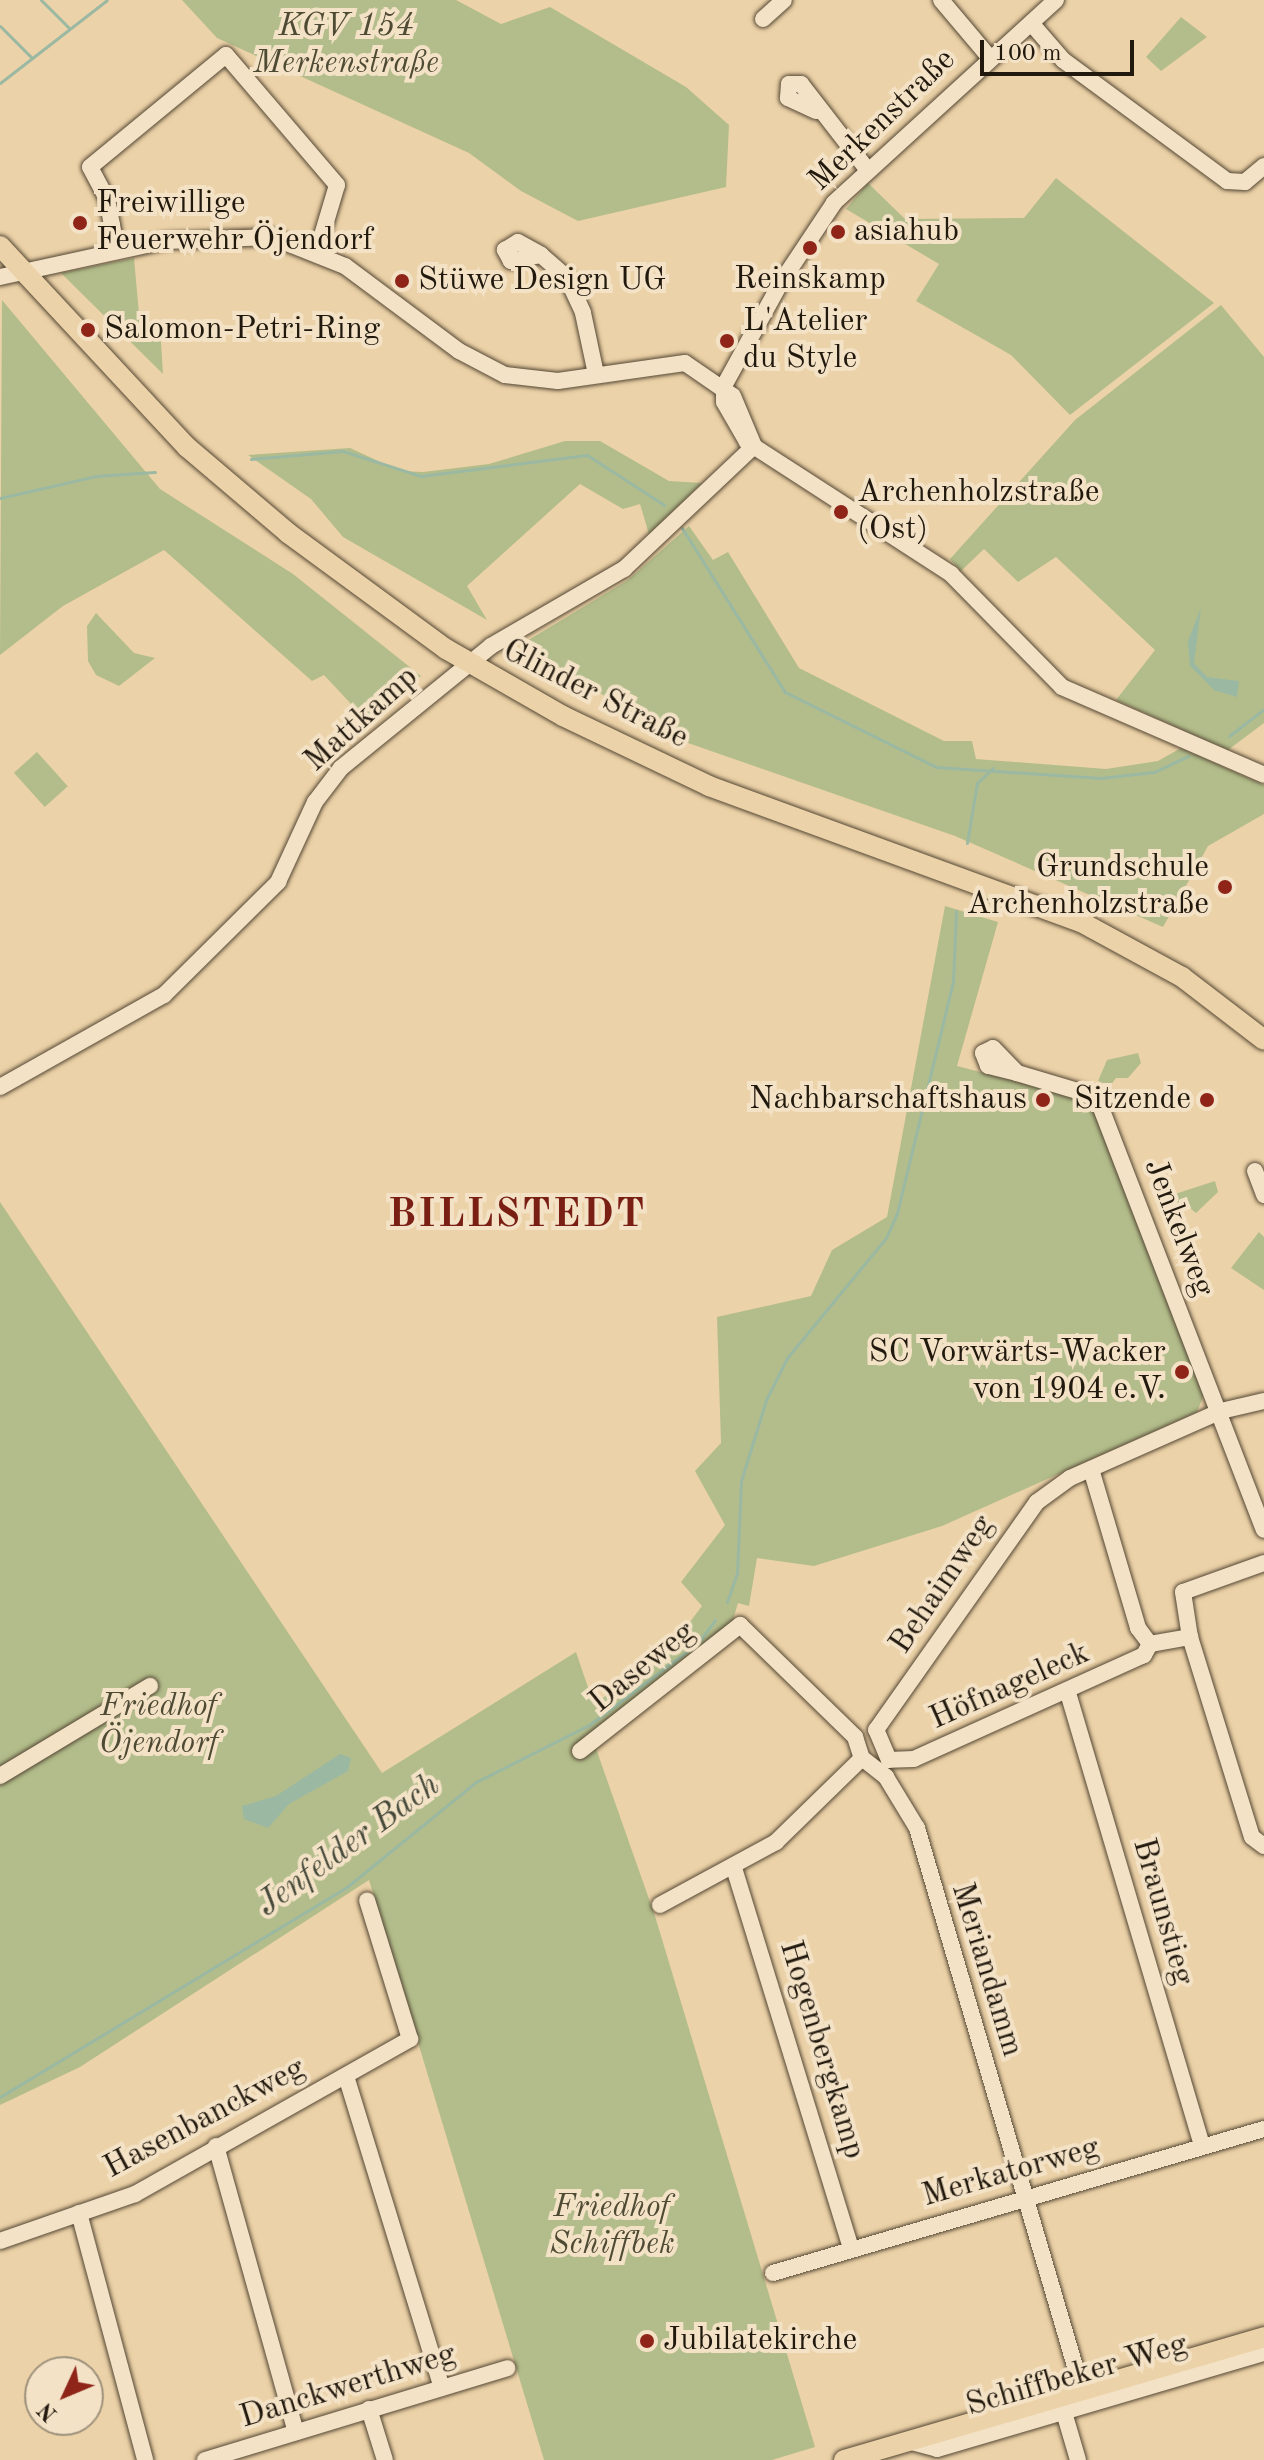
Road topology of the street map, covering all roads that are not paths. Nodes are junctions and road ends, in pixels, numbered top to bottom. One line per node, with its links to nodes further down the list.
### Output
1 (784, 0): 4 (street)
2 (941, 0): 6 (street)
3 (1056, 0): 5 (street, Merkenstraße)
4 (763, 19)
5 (1031, 23): 6 (street, Merkenstraße); 8 (street)
6 (990, 58): 9 (street, Merkenstraße)
7 (816, 111): 9 (street)
8 (1264, 166)
9 (867, 169): 17 (street, Merkenstraße)
10 (0, 246): 14 (main road, Glinder Straße)
11 (117, 251): 12 (street); 12 (street); 14 (street)
12 (317, 252): 16 (street)
13 (541, 255): 16 (street)
14 (23, 272): 15 (street); 19 (main road, Glinder Straße)
15 (0, 277)
16 (596, 374): 17 (street)
17 (724, 386): 18 (street)
18 (754, 446): 19 (street, Mattkamp); 20 (street)
19 (469, 663): 21 (main road, Glinder Straße); 23 (street, Mattkamp)
20 (1264, 775)
21 (1264, 1040)
22 (1017, 1073): 27 (street, Jenkelweg)
23 (0, 1087)
24 (1255, 1171): 25 (street)
25 (1264, 1195)
26 (1264, 1401): 27 (street)
27 (1221, 1411): 28 (street); 29 (street, Jenkelweg)
28 (1091, 1469): 33 (street); 37 (street, Behaimweg)
29 (1264, 1530)
30 (1264, 1563): 32 (street)
31 (740, 1625): 36 (street, Daseweg); 38 (street, Meriandamm)
32 (1190, 1637): 33 (street); 40 (street)
33 (1150, 1644): 35 (street, Höfnageleck)
34 (150, 1686): 39 (street)
35 (1068, 1693): 37 (street, Höfnageleck); 47 (street, Braunstieg)
36 (580, 1751)
37 (884, 1756)
38 (862, 1758): 41 (street); 48 (street, Meriandamm)
39 (0, 1776)
40 (1264, 1846)
41 (734, 1868): 43 (street); 51 (street, Hogenbergkamp)
42 (367, 1900): 44 (street, Hasenbanckweg)
43 (660, 1905)
44 (346, 2076): 46 (street, Hasenbanckweg); 56 (street)
45 (1264, 2129): 47 (street, Merkatorweg)
46 (216, 2146): 49 (street, Hasenbanckweg); 60 (street)
47 (1202, 2146): 48 (street, Merkatorweg)
48 (1026, 2198): 51 (street, Merkatorweg); 57 (street, Meriandamm)
49 (79, 2213): 50 (street, Hasenbanckweg); 62 (street)
50 (0, 2241)
51 (851, 2249): 52 (street, Merkatorweg)
52 (773, 2273)
53 (1264, 2337): 57 (main road, Schiffbeker Weg)
54 (1264, 2354): 59 (street, Schiffbeker Weg)
55 (507, 2368): 56 (street, Danckwerthweg)
56 (442, 2388): 58 (street, Danckwerthweg)
57 (1082, 2390): 61 (main road, Schiffbeker Weg)
58 (369, 2409): 60 (street, Danckwerthweg); 64 (street)
59 (1063, 2409): 61 (street, Schiffbeker Weg); 66 (street)
60 (296, 2432): 63 (street, Danckwerthweg)
61 (908, 2441): 65 (main road, Schiffbeker Weg)
62 (145, 2460)
63 (205, 2460)
64 (385, 2460)
65 (844, 2460)
66 (1078, 2460)

